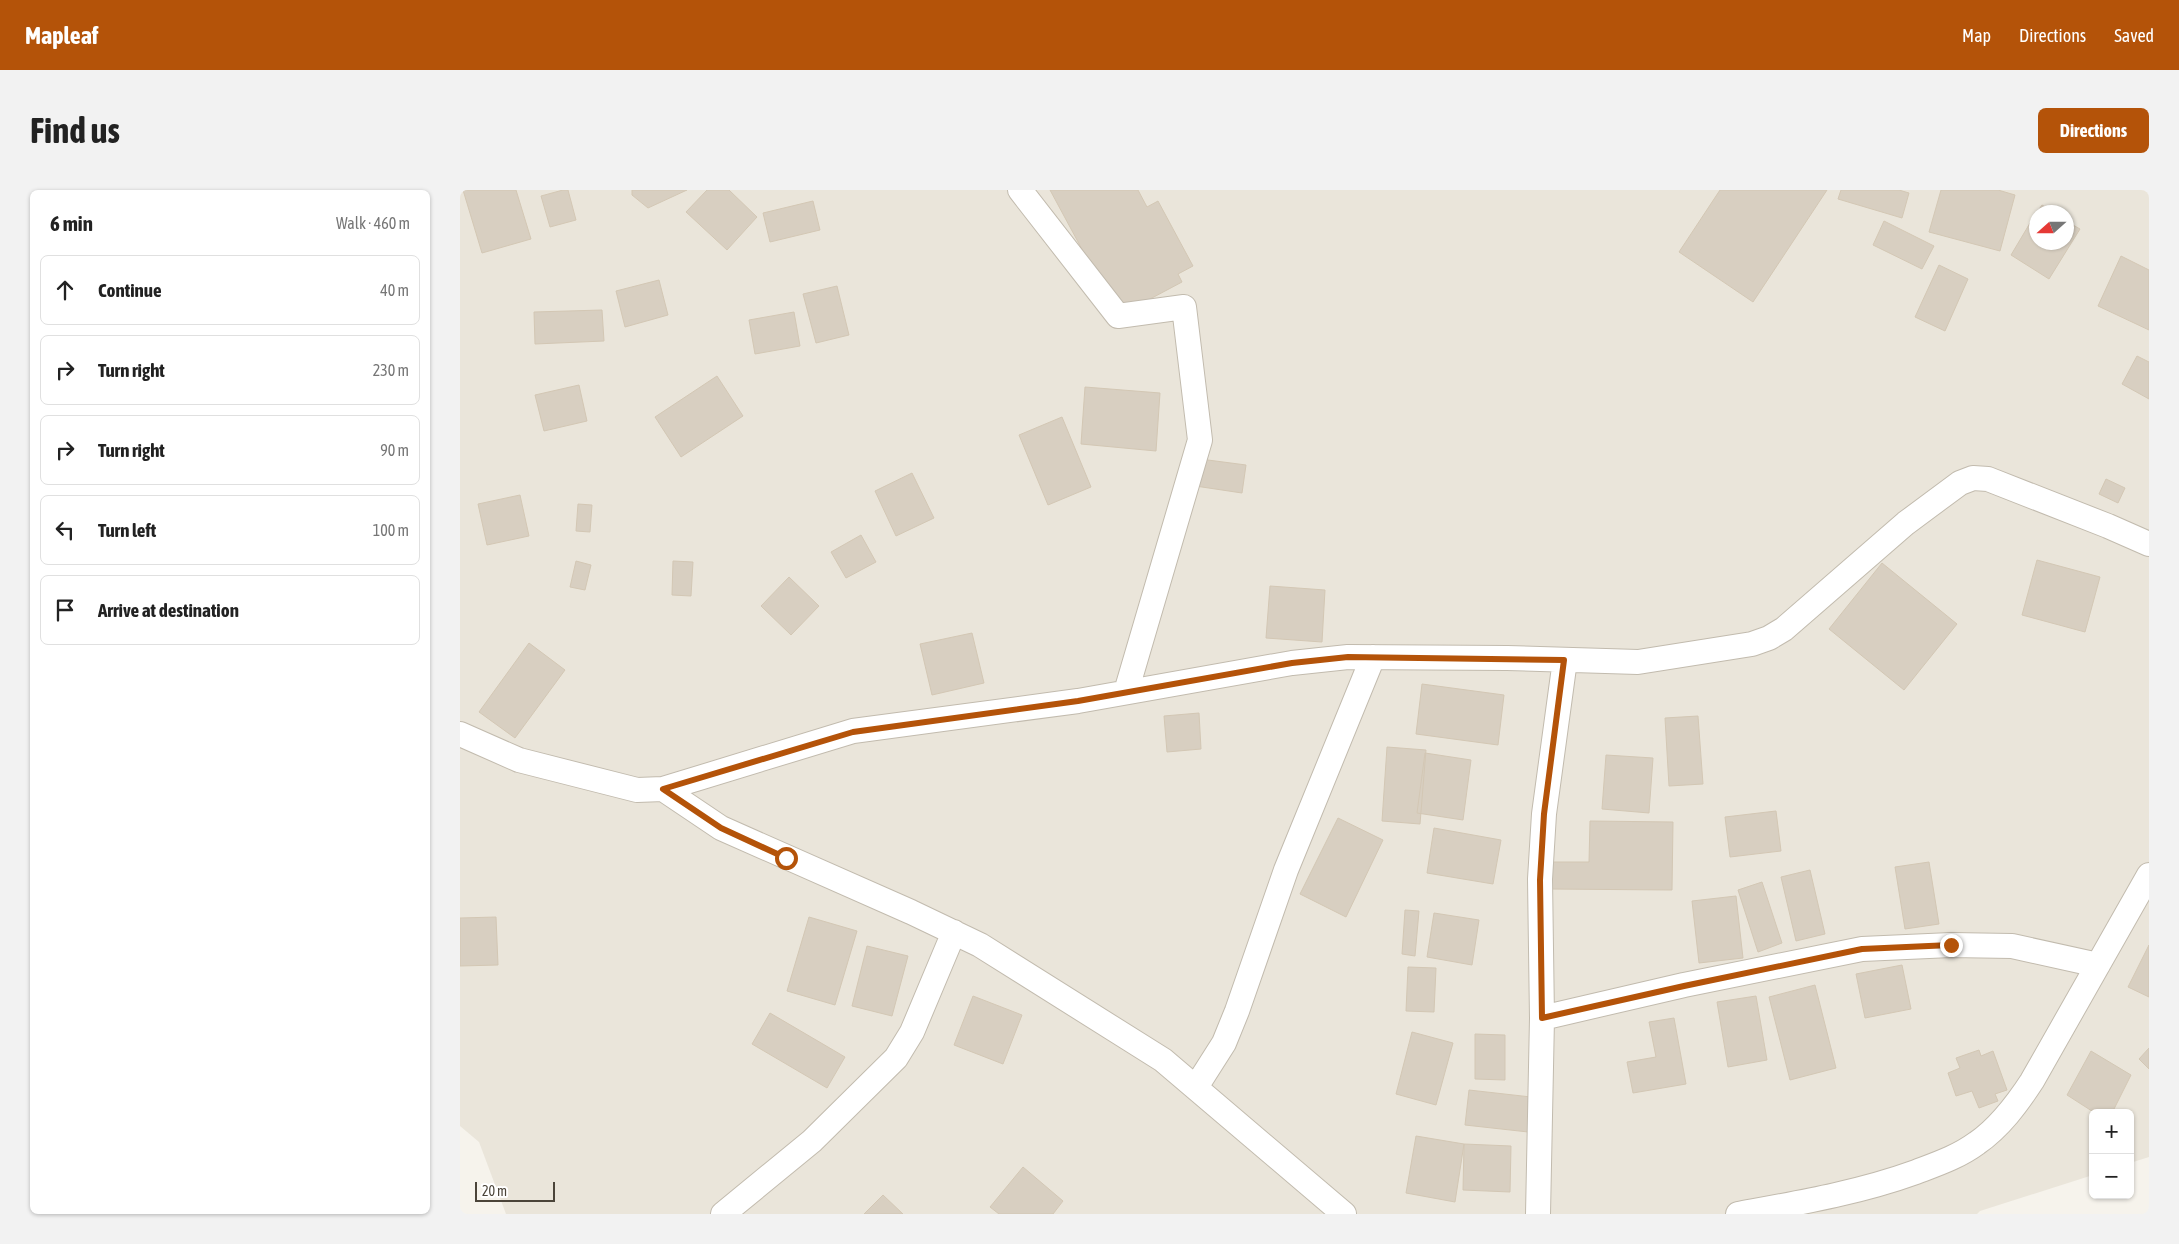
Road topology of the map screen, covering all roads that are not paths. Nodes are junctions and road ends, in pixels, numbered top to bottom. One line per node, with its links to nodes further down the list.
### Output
1 (1020, 190): 5 (street)
2 (2149, 544): 4 (street)
3 (1373, 658): 4 (street); 5 (street); 12 (street)
4 (1564, 660): 11 (street)
5 (1126, 692): 7 (street)
6 (460, 734): 7 (street)
7 (663, 789): 9 (street)
8 (2149, 875): 10 (street)
9 (954, 932): 12 (street); 13 (street)
10 (2098, 965): 11 (street); 16 (street)
11 (1542, 1018): 15 (street)
12 (1196, 1086): 14 (street)
13 (723, 1214)
14 (1344, 1214)
15 (1538, 1214)
16 (1738, 1214)

